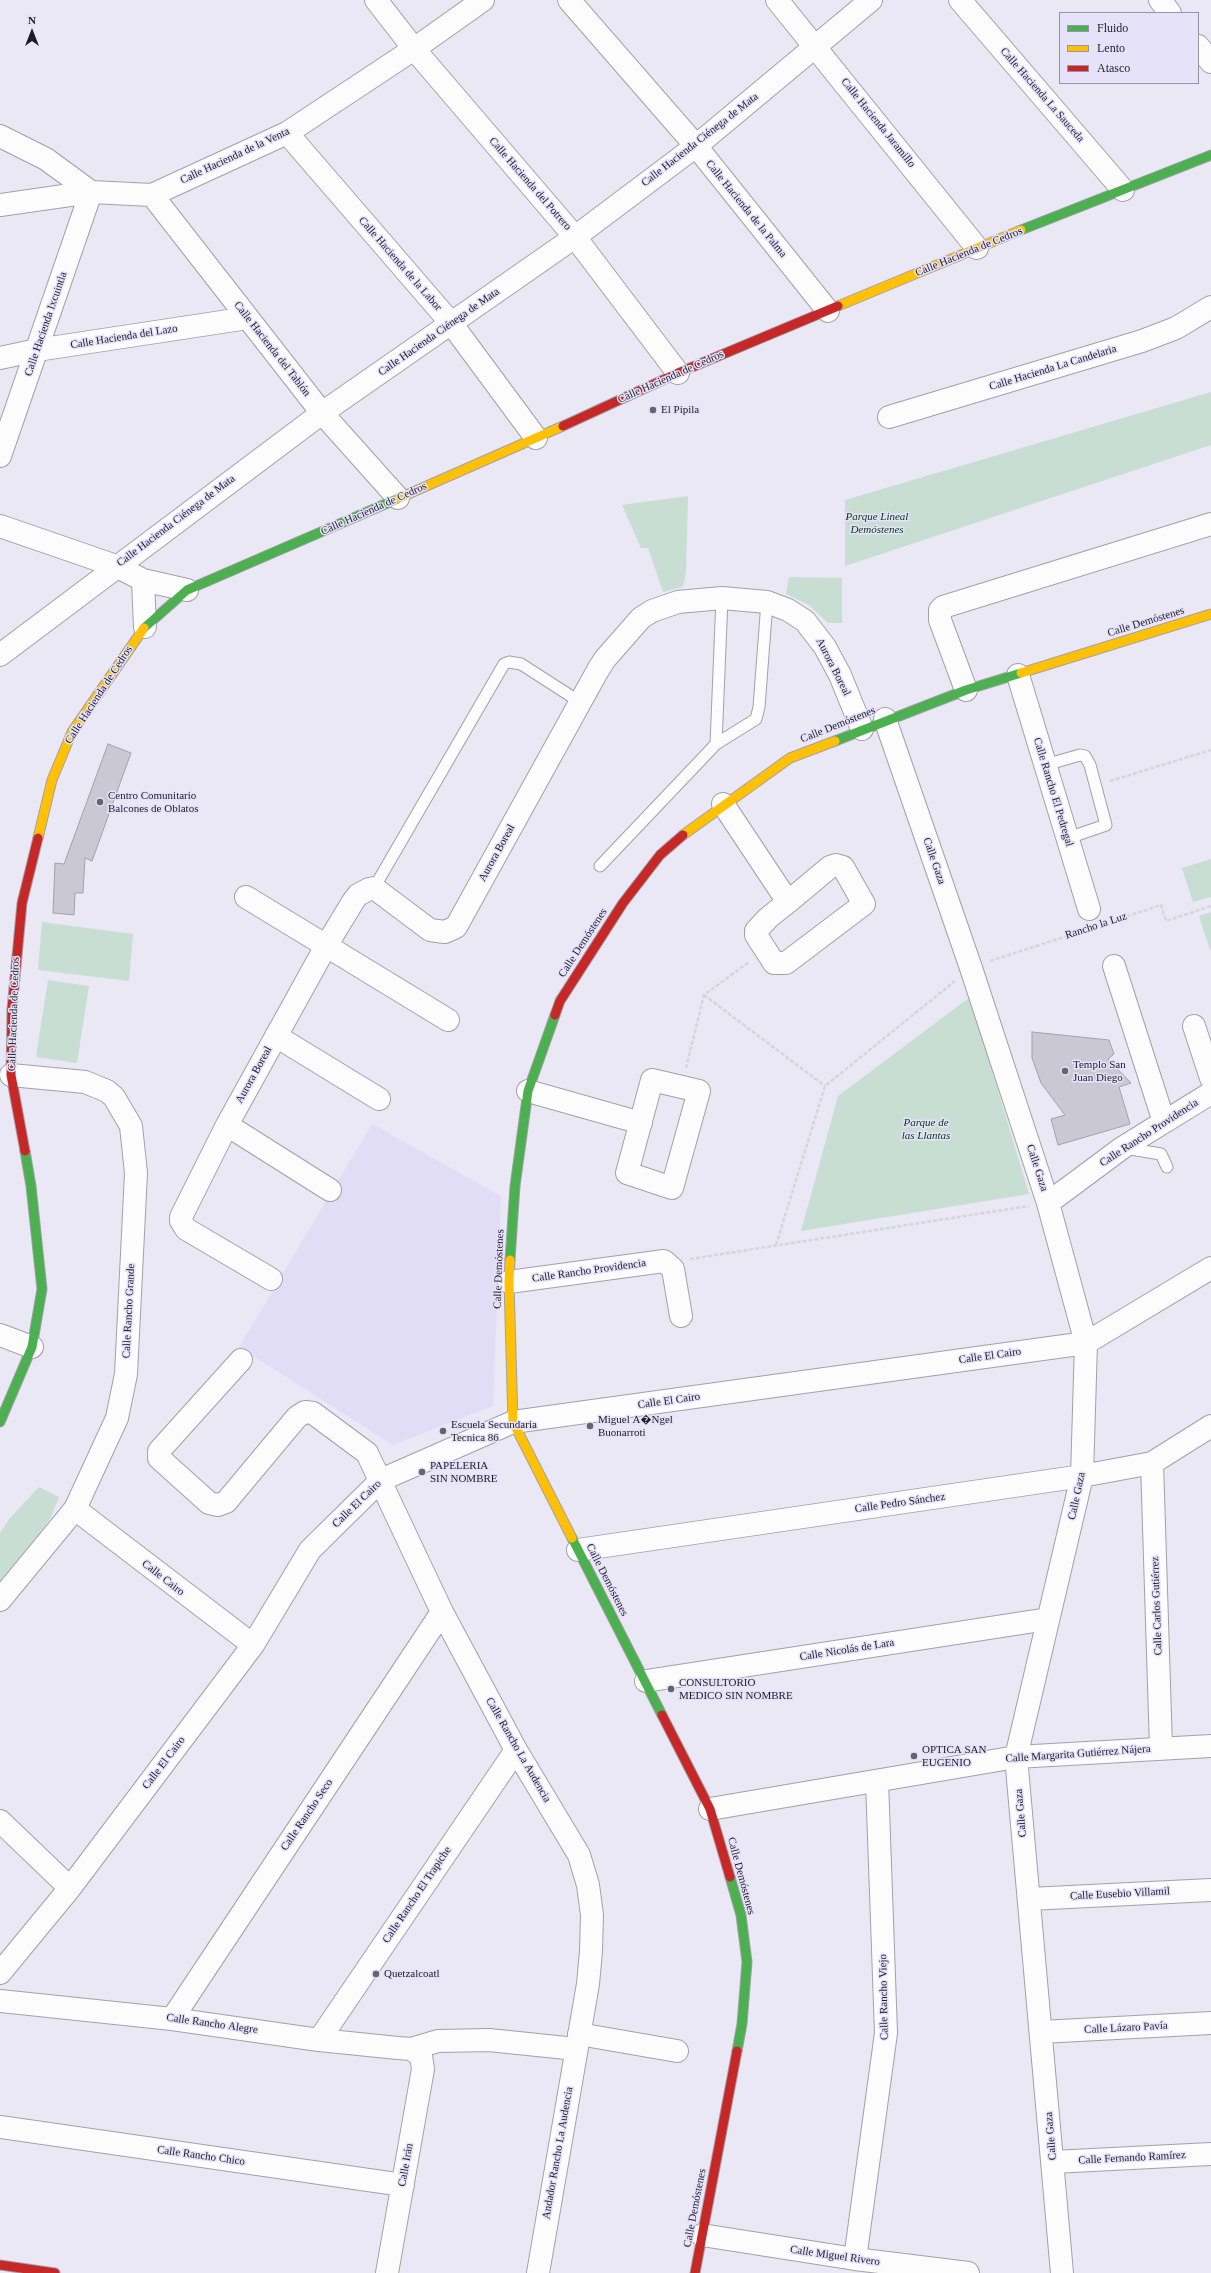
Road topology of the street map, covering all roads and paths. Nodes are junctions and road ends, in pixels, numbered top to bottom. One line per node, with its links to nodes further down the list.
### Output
1 (376, 0): 11 (street, Calle Hacienda del Potrero)
2 (483, 0): 11 (street, Calle Hacienda de la Venta)
3 (569, 0): 15 (street, Calle Hacienda de la Palma)
4 (777, 0): 9 (street, Calle Hacienda Jaramillo)
5 (871, 0): 9 (street, Calle Hacienda Ciénega de Mata)
6 (960, 0): 17 (street, Calle Hacienda La Sauceda)
7 (1160, 0): 8 (street)
8 (1169, 12)
9 (816, 46): 15 (street, Calle Hacienda Ciénega de Mata); 22 (street, Calle Hacienda Jaramillo)
10 (1199, 47): 12 (street)
11 (414, 49): 13 (street, Calle Hacienda de la Venta); 21 (street, Calle Hacienda del Potrero)
12 (1211, 62)
13 (287, 133): 19 (street, Calle Hacienda de la Venta); 26 (street, Calle Hacienda de la Labor)
14 (0, 136): 18 (street)
15 (696, 146): 21 (street, Calle Hacienda Ciénega de Mata); 24 (street, Calle Hacienda de la Palma)
16 (1211, 155): 17 (street, Calle Hacienda de Cedros)
17 (1123, 190): 22 (street, Calle Hacienda de Cedros)
18 (91, 192): 19 (street, Calle Hacienda de la Venta); 20 (street, Calle Hacienda de la Venta); 27 (street, Calle Hacienda Ixcuintla)
19 (152, 195): 25 (street, Calle Hacienda del Tablón)
20 (0, 205)
21 (575, 237): 26 (street, Calle Hacienda Ciénega de Mata); 29 (street, Calle Hacienda del Potrero)
22 (977, 248): 24 (street, Calle Hacienda de Cedros)
23 (1211, 307): 31 (street, Calle Hacienda La Candelaria)
24 (828, 311): 29 (street, Calle Hacienda de Cedros)
25 (248, 318): 27 (street, Calle Hacienda del Lazo); 30 (street, Calle Hacienda del Tablón)
26 (451, 324): 30 (street, Calle Hacienda Ciénega de Mata); 32 (street, Calle Hacienda de la Labor)
27 (37, 350): 28 (street, Calle Hacienda del Lazo); 33 (street, Calle Hacienda Ixcuintla)
28 (0, 358)
29 (678, 373): 32 (street, Calle Hacienda de Cedros)
30 (322, 413): 34 (street, Calle Hacienda del Tablón); 37 (street, Calle Hacienda Ciénega de Mata)
31 (889, 417)
32 (536, 438): 34 (street, Calle Hacienda de Cedros)
33 (0, 456)
34 (398, 498): 39 (street, Calle Hacienda de Cedros)
35 (1211, 524): 46 (street)
36 (0, 526): 37 (street)
37 (116, 566): 38 (street); 44 (street, Calle Hacienda Ciénega de Mata)
38 (143, 580): 39 (street); 43 (street)
39 (187, 590): 43 (street, Calle Hacienda de Cedros)
40 (722, 598): 41 (street, Aurora Boreal); 47 (street, Aurora Boreal); 50 (lane)
41 (767, 602): 49 (street, Aurora Boreal); 50 (lane)
42 (1211, 614): 45 (street, Calle Demóstenes)
43 (145, 627): 67 (street, Calle Hacienda de Cedros)
44 (0, 655)
45 (1018, 675): 46 (street, Calle Demóstenes); 52 (street, Calle Rancho El Pedregal)
46 (966, 690): 48 (street, Calle Demóstenes)
47 (580, 702): 57 (lane); 57 (street, Aurora Boreal)
48 (885, 719): 49 (street, Calle Demóstenes); 65 (street, Calle Gaza)
49 (862, 728): 54 (street, Calle Demóstenes)
50 (716, 744): 56 (lane)
51 (1211, 750): 53 (path)
52 (1045, 765): 53 (lane); 55 (street, Calle Rancho El Pedregal)
53 (1096, 786): 55 (lane)
54 (723, 804): 59 (street); 75 (street, Calle Demóstenes)
55 (1068, 838): 61 (street, Calle Rancho El Pedregal)
56 (600, 866)
57 (374, 888): 62 (street, Aurora Boreal)
58 (246, 897): 62 (street)
59 (788, 902): 63 (street); 63 (street)
60 (1211, 906): 61 (path, Rancho la Luz)
61 (1094, 920): 65 (path, Rancho la Luz)
62 (326, 946): 68 (street); 70 (street, Aurora Boreal)
63 (766, 950): 66 (path)
64 (1114, 966): 78 (street)
65 (971, 968): 73 (path); 84 (street, Calle Gaza)
66 (704, 994): 73 (path); 74 (path)
67 (6, 1009): 71 (street, Calle Hacienda de Cedros)
68 (448, 1020)
69 (1194, 1026): 72 (street)
70 (276, 1036): 77 (street); 80 (street, Aurora Boreal)
71 (11, 1075): 93 (street, Calle Hacienda de Cedros); 101 (street, Calle Rancho Grande)
72 (1211, 1078)
73 (825, 1086): 85 (path)
74 (690, 1088): 79 (street); 79 (street)
75 (528, 1091): 79 (street); 89 (street, Calle Demóstenes)
76 (1211, 1093): 78 (street, Calle Rancho Providencia)
77 (379, 1099)
78 (1164, 1122): 81 (street, Calle Rancho Providencia)
79 (641, 1123)
80 (227, 1125): 83 (street); 88 (street, Aurora Boreal)
81 (1122, 1148): 82 (lane); 84 (street, Calle Rancho Providencia)
82 (1167, 1167)
83 (330, 1190)
84 (1048, 1203): 85 (path); 92 (street, Calle Gaza)
85 (776, 1245): 86 (path)
86 (668, 1262): 89 (street, Calle Rancho Providencia); 90 (street)
87 (1211, 1268): 92 (street, Calle El Cairo)
88 (271, 1279)
89 (509, 1282): 96 (street, Calle Demóstenes)
90 (681, 1316)
91 (0, 1335): 93 (street)
92 (1086, 1343): 96 (street, Calle El Cairo); 99 (street, Calle Gaza)
93 (32, 1347): 95 (street, Calle Hacienda de Cedros)
94 (241, 1360): 100 (street, Calle Rancho La Audencia)
95 (0, 1422)
96 (513, 1422): 100 (street, Calle El Cairo); 102 (street, Calle Demóstenes)
97 (1211, 1426): 98 (street, Calle Pedro Sánchez)
98 (1152, 1463): 99 (street, Calle Pedro Sánchez); 109 (street, Calle Carlos Gutiérrez)
99 (1082, 1476): 102 (street, Calle Pedro Sánchez); 105 (street, Calle Gaza)
100 (381, 1480): 104 (street, Calle Rancho La Audencia); 106 (street, Calle El Cairo)
101 (74, 1509): 103 (street, Calle Rancho Grande); 106 (street, Calle Cairo)
102 (578, 1550): 107 (street, Calle Demóstenes)
103 (0, 1600)
104 (442, 1612): 110 (street, Calle Rancho La Audencia); 120 (street, Calle Rancho Seco)
105 (1048, 1619): 107 (street, Calle Nicolás de Lara); 111 (street, Calle Gaza)
106 (253, 1645): 115 (street, Calle El Cairo)
107 (646, 1681): 113 (street, Calle Demóstenes)
108 (1211, 1746): 109 (street, Calle Margarita Gutiérrez Nájera)
109 (1161, 1748): 111 (street, Calle Margarita Gutiérrez Nájera)
110 (516, 1750): 123 (street, Calle Rancho El Trapiche); 124 (street, Calle Rancho La Audencia)
111 (1016, 1757): 112 (street, Calle Margarita Gutiérrez Nájera); 117 (street, Calle Gaza)
112 (877, 1781): 113 (street, Calle Margarita Gutiérrez Nájera); 132 (street, Calle Rancho Viejo)
113 (710, 1809): 131 (street, Calle Demóstenes)
114 (0, 1820): 115 (street)
115 (70, 1888): 118 (street, Calle El Cairo)
116 (1211, 1890): 117 (street, Calle Eusebio Villamil)
117 (1029, 1899): 122 (street, Calle Gaza)
118 (0, 1973)
119 (0, 2001): 120 (street, Calle Rancho Alegre)
120 (172, 2018): 123 (street, Calle Rancho Alegre)
121 (1211, 2024): 122 (street, Calle Lázaro Pavía)
122 (1041, 2032): 129 (street, Calle Gaza)
123 (319, 2040): 126 (street, Calle Rancho Alegre)
124 (578, 2041): 125 (street); 126 (street); 137 (street, Andador Rancho La Audencia)
125 (677, 2051)
126 (416, 2053): 130 (street, Calle Irán)
127 (0, 2127): 130 (street, Calle Rancho Chico)
128 (1211, 2154): 129 (street, Calle Fernando Ramírez)
129 (1053, 2162): 140 (street, Calle Gaza)
130 (403, 2185): 136 (street, Calle Irán)
131 (702, 2235): 132 (street, Calle Miguel Rivero); 138 (street, Calle Demóstenes)
132 (855, 2259): 139 (street, Calle Miguel Rivero)
133 (0, 2265): 134 (street)
134 (25, 2271): 135 (street)
135 (55, 2273)
136 (387, 2273)
137 (538, 2273)
138 (695, 2273)
139 (968, 2273)
140 (1062, 2273)

